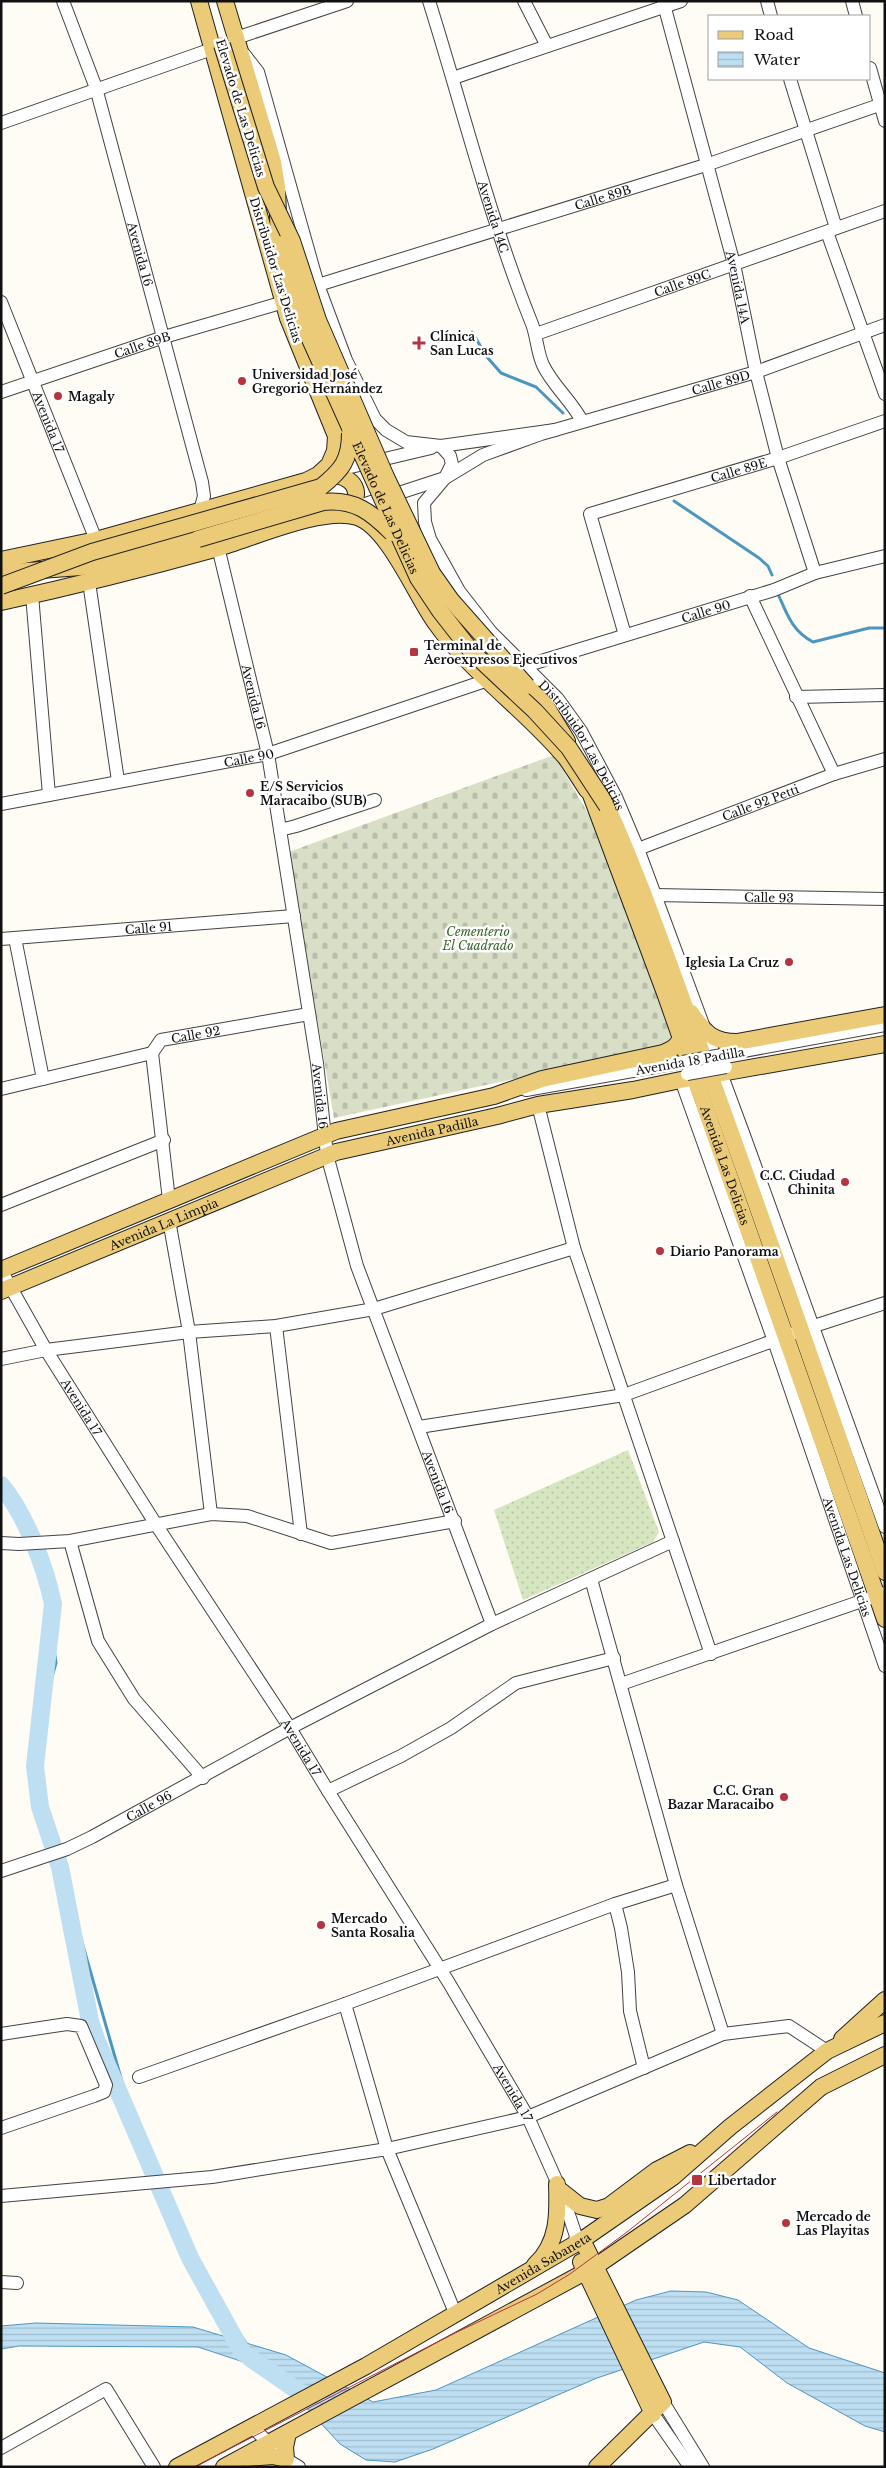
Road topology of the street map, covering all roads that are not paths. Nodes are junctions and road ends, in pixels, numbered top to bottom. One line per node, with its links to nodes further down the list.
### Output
1 (63, 1): 19 (street, Avenida 16)
2 (199, 1): 14 (main road, Distribuidor Las Delicias)
3 (210, 1): 14 (main road, Elevado de Las Delicias)
4 (225, 1): 14 (main road)
5 (347, 1): 14 (street)
6 (429, 1): 17 (street, Avenida 14C)
7 (524, 1): 15 (street)
8 (681, 1): 11 (street)
9 (767, 1): 12 (street)
10 (852, 1): 13 (street)
11 (664, 4): 15 (street); 24 (street, Avenida 14A)
12 (771, 15)
13 (856, 15)
14 (227, 45): 19 (street); 29 (street, Distribuidor Las Delicias); 31 (main road, Distribuidor Las Delicias); 43 (main road, Elevado de Las Delicias, bridge); 72 (main road, Elevado de Las Delicias, bridge)
15 (547, 46): 17 (street)
16 (871, 71): 20 (street)
17 (453, 78): 26 (street, Avenida 14C)
18 (790, 80): 23 (street)
19 (96, 88): 22 (street); 35 (street, Avenida 16)
20 (882, 104): 21 (street); 23 (street, Calle 89B)
21 (885, 121)
22 (1, 123)
23 (807, 132): 24 (street, Calle 89B); 27 (street)
24 (709, 164): 26 (street, Calle 89B); 28 (street, Avenida 14A)
25 (885, 211): 27 (street, Calle 89C)
26 (498, 228): 29 (street, Calle 89B); 33 (street, Avenida 14C)
27 (832, 230): 28 (street, Calle 89C); 34 (street)
28 (734, 264): 33 (street, Calle 89C); 36 (street, Avenida 14A)
29 (318, 285): 44 (street, Distribuidor Las Delicias)
30 (1, 302): 37 (street, Avenida 17)
31 (284, 302): 35 (street, Calle 89B); 46 (main road, Distribuidor Las Delicias)
32 (885, 325): 34 (street, Calle 89D)
33 (536, 334): 40 (street, Avenida 14C)
34 (863, 334): 36 (street, Calle 89D); 39 (street)
35 (164, 337): 37 (street, Calle 89B); 48 (street, Avenida 16)
36 (756, 372): 40 (street, Calle 89D); 45 (street, Avenida 14A)
37 (32, 382): 38 (street, Calle 89B); 50 (street, Avenida 17)
38 (1, 392)
39 (885, 394)
40 (582, 420): 42 (street, Calle 89D)
41 (885, 421): 45 (street, Calle 89E)
42 (554, 430): 44 (street, Distribuidor Las Delicias); 47 (street, Distribuidor Las Delicias)
43 (350, 432): 51 (main road, Elevado de Las Delicias, bridge); 58 (main road, bridge)
44 (441, 446): 46 (street); 47 (street, Distribuidor Las Delicias)
45 (778, 458): 55 (street, Avenida 14A); 62 (street, Calle 89E)
46 (318, 475): 48 (main road); 49 (main road)
47 (445, 478): 49 (street); 63 (street, Distribuidor Las Delicias)
48 (200, 511): 50 (main road)
49 (334, 514): 52 (main road, Distribuidor Las Delicias); 64 (main road, Distribuidor Las Delicias)
50 (96, 540): 54 (main road)
51 (399, 540): 56 (main road, bridge); 75 (main road, Elevado de Las Delicias, bridge)
52 (218, 548): 57 (main road, Distribuidor Las Delicias); 67 (street, Avenida 16)
53 (885, 556): 55 (street, Calle 90)
54 (1, 560)
55 (815, 573): 60 (street, Calle 90)
56 (1, 574)
57 (89, 582): 59 (main road, Distribuidor Las Delicias); 70 (street)
58 (1, 586)
59 (32, 595): 61 (main road, Distribuidor Las Delicias); 71 (street)
60 (750, 596): 62 (street, Calle 90); 66 (street)
61 (1, 602)
62 (625, 635): 63 (street, Calle 90)
63 (525, 666): 77 (street, Distribuidor Las Delicias)
64 (488, 680): 67 (street, Calle 90); 72 (main road, Distribuidor Las Delicias)
65 (885, 695): 66 (street)
66 (796, 697): 69 (street)
67 (268, 754): 70 (street, Calle 90); 76 (street, Avenida 16)
68 (885, 759): 69 (street, Calle 92 Petti)
69 (834, 774): 77 (street, Calle 92 Petti)
70 (118, 781): 71 (street, Calle 90)
71 (49, 795): 74 (street, Calle 90)
72 (592, 798): 88 (main road, Avenida Las Delicias)
73 (375, 800): 76 (street)
74 (1, 804)
75 (607, 806): 83 (main road, Avenida Las Delicias)
76 (280, 830): 80 (street, Avenida 16)
77 (638, 849): 78 (street)
78 (654, 895): 79 (street, Calle 93); 87 (street)
79 (885, 900)
80 (294, 916): 81 (street, Calle 91); 84 (street, Avenida 16)
81 (14, 938): 82 (street, Calle 91); 94 (street)
82 (1, 939)
83 (684, 1002): 87 (main road); 93 (main road, Avenida Las Delicias)
84 (309, 1014): 92 (street, Calle 92); 99 (street, Avenida 16)
85 (885, 1015): 87 (main road)
86 (885, 1025): 89 (street, Avenida 18 Padilla)
87 (705, 1030): 93 (main road)
88 (681, 1037): 93 (main road, Avenida Las Delicias); 97 (main road, Avenida Padilla)
89 (853, 1037): 90 (street, Avenida 18 Padilla); 95 (street, Avenida 18 Padilla, bridge)
90 (885, 1038)
91 (885, 1044): 93 (main road, Avenida Padilla)
92 (152, 1053): 94 (street, Calle 92); 100 (street)
93 (701, 1076): 98 (main road, Avenida Padilla); 111 (main road, Avenida Las Delicias); 113 (main road, Avenida Las Delicias)
94 (43, 1079): 96 (street, Calle 92)
95 (575, 1088): 97 (street, Avenida 18 Padilla); 98 (street, Avenida 18 Padilla)
96 (1, 1089)
97 (494, 1096): 99 (main road, Avenida Padilla)
98 (538, 1105): 101 (main road, Avenida Padilla); 105 (street)
99 (326, 1136): 101 (street, Avenida 16); 102 (main road, Avenida La Limpia)
100 (164, 1140): 102 (street); 103 (street)
101 (327, 1155): 104 (main road, Avenida La Limpia); 109 (street, Avenida 16)
102 (169, 1200): 106 (main road, Avenida La Limpia)
103 (1, 1205)
104 (169, 1220): 107 (main road, Avenida La Limpia); 112 (street)
105 (574, 1248): 109 (street); 116 (street)
106 (1, 1270): 107 (street, Avenida 17)
107 (5, 1289): 114 (street, Avenida 17)
108 (885, 1303): 111 (street)
109 (374, 1309): 110 (street); 117 (street, Avenida 16)
110 (276, 1326): 112 (street); 122 (street)
111 (807, 1328): 113 (street); 121 (street, Avenida Las Delicias); 126 (main road, Avenida Las Delicias)
112 (189, 1332): 114 (street); 118 (street)
113 (780, 1339): 116 (street); 128 (main road, Avenida Las Delicias)
114 (46, 1350): 115 (street); 120 (street, Avenida 17)
115 (1, 1359)
116 (624, 1395): 117 (street); 124 (street)
117 (419, 1427): 119 (street, Avenida 16)
118 (210, 1514): 120 (street); 122 (street)
119 (455, 1521): 122 (street); 130 (street, Avenida 16)
120 (157, 1526): 123 (street); 135 (street, Avenida 17)
121 (885, 1527)
122 (301, 1534)
123 (70, 1542): 125 (street); 136 (street)
124 (673, 1542): 127 (street, Calle 96); 131 (street)
125 (1, 1543)
126 (885, 1572)
127 (591, 1579): 130 (street, Calle 96); 132 (street)
128 (875, 1597): 129 (main road, Avenida Las Delicias); 131 (street); 133 (street, Avenida Las Delicias)
129 (885, 1620)
130 (492, 1624): 135 (street, Calle 96)
131 (712, 1654): 134 (street)
132 (614, 1658): 134 (street); 137 (street)
133 (885, 1666)
134 (621, 1684): 139 (street)
135 (290, 1728): 136 (street, Calle 96); 137 (street, Avenida 17)
136 (202, 1778): 138 (street, Calle 96)
137 (328, 1791): 141 (street, Avenida 17)
138 (1, 1871)
139 (676, 1884): 140 (street); 146 (street)
140 (615, 1904): 141 (street); 149 (street)
141 (441, 1968): 143 (street); 151 (street, Avenida 17)
142 (885, 2000): 147 (main road)
143 (345, 2004): 150 (street); 154 (street)
144 (885, 2023): 147 (main road, Avenida Sabaneta)
145 (1, 2034): 152 (street)
146 (723, 2034): 147 (street); 149 (street)
147 (827, 2051): 153 (main road, Avenida Sabaneta)
148 (885, 2055): 158 (main road, Avenida Sabaneta)
149 (644, 2068): 151 (street)
150 (139, 2077)
151 (528, 2117): 154 (street); 155 (street, Avenida 17)
152 (1, 2128)
153 (714, 2141): 155 (main road); 157 (main road, Avenida Sabaneta)
154 (387, 2149): 156 (street); 162 (street)
155 (559, 2187): 157 (street, Avenida 17); 159 (main road)
156 (1, 2196)
157 (577, 2240): 158 (main road, Avenida 17); 159 (main road, Avenida Sabaneta)
158 (591, 2269): 163 (main road, Avenida 17); 166 (main road, Avenida Sabaneta)
159 (522, 2276): 162 (main road, Avenida Sabaneta)
160 (1, 2282): 161 (street)
161 (17, 2283)
162 (456, 2314): 165 (main road, Avenida Sabaneta)
163 (641, 2381): 164 (main road, Avenida 17); 167 (main road)
164 (658, 2408): 167 (main road); 175 (street, Avenida 17); 176 (street, Avenida 17)
165 (252, 2428): 168 (street); 173 (main road, Avenida Sabaneta)
166 (290, 2432): 168 (main road, Avenida Sabaneta); 171 (main road)
167 (629, 2436): 174 (main road)
168 (270, 2443): 170 (main road, Avenida Sabaneta); 171 (street)
169 (1, 2448): 172 (street)
170 (230, 2463): 171 (main road)
171 (292, 2463)
172 (154, 2467)
173 (176, 2467)
174 (597, 2467)
175 (690, 2467)
176 (703, 2467)

